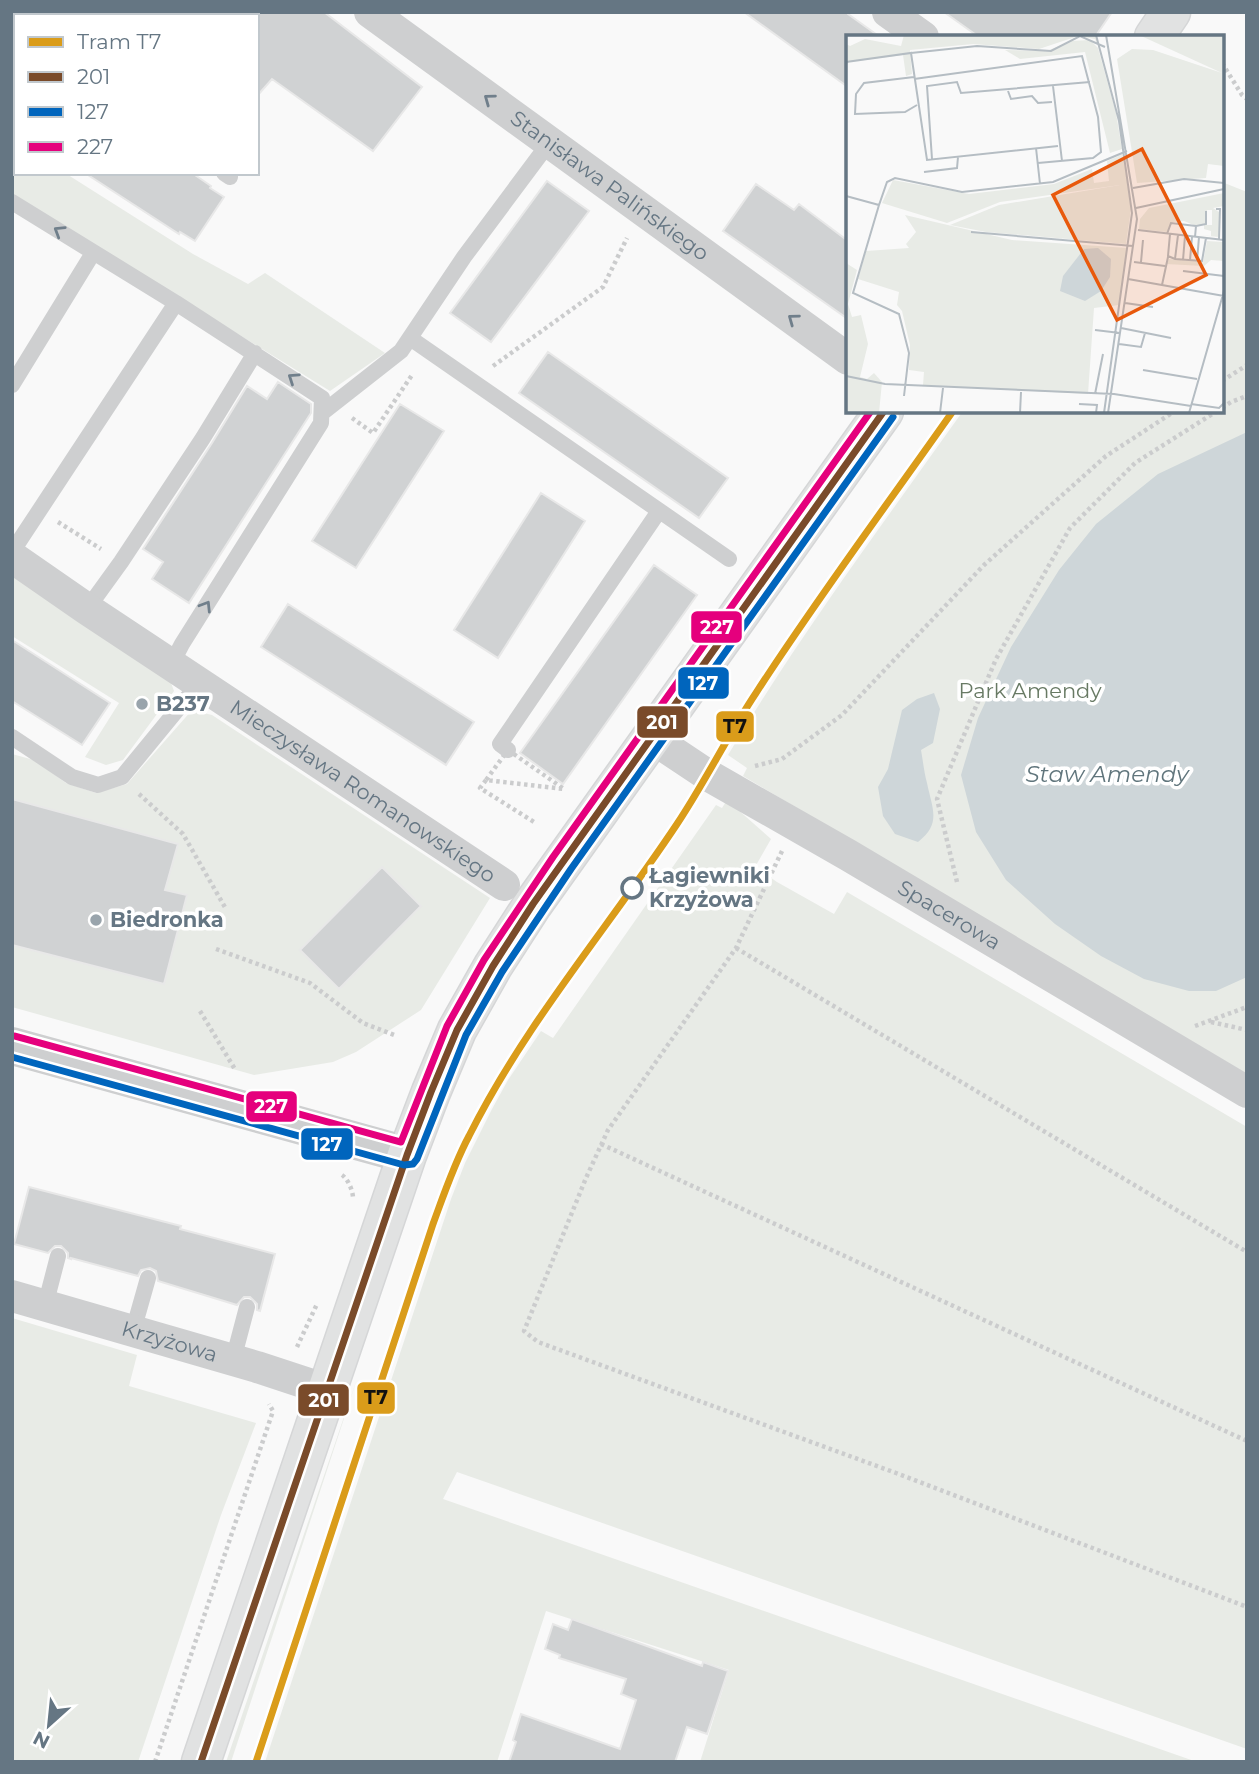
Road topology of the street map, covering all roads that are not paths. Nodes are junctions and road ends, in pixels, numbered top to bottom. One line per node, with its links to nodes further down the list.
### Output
1 (370, 12): 6 (street, Stanisława Palińskiego, one-way to 1)
2 (888, 12): 4 (street)
3 (1171, 12): 5 (main road)
4 (920, 35)
5 (1155, 35)
6 (549, 143): 10 (lane); 12 (street, Stanisława Palińskiego, one-way to 6)
7 (14, 208): 8 (lane, one-way to 7)
8 (93, 253): 9 (lane); 13 (lane)
9 (176, 303): 11 (lane); 17 (lane)
10 (410, 338): 14 (lane); 16 (lane)
11 (255, 353): 14 (lane, one-way to 11); 19 (lane)
12 (846, 358)
13 (12, 385)
14 (322, 413): 20 (lane, one-way to 14)
15 (883, 413): 23 (main road)
16 (659, 511): 18 (lane); 24 (lane)
17 (12, 555): 19 (street, Mieczysława Romanowskiego)
18 (729, 559)
19 (88, 609): 20 (street, Mieczysława Romanowskiego)
20 (171, 665): 21 (street, Mieczysława Romanowskiego)
21 (200, 682): 22 (lane); 25 (street, Mieczysława Romanowskiego)
22 (12, 737)
23 (652, 738): 27 (street, Spacerowa); 28 (main road)
24 (508, 750)
25 (504, 885)
26 (12, 1046): 28 (street)
27 (1247, 1092)
28 (407, 1155): 36 (main road)
29 (58, 1256): 32 (lane)
30 (148, 1278): 34 (lane)
31 (12, 1296): 32 (street, Krzyżowa)
32 (45, 1306): 34 (street, Krzyżowa)
33 (247, 1307): 35 (lane)
34 (133, 1331): 35 (street, Krzyżowa)
35 (233, 1360): 36 (street, Krzyżowa)
36 (327, 1390): 37 (main road)
37 (201, 1762)

